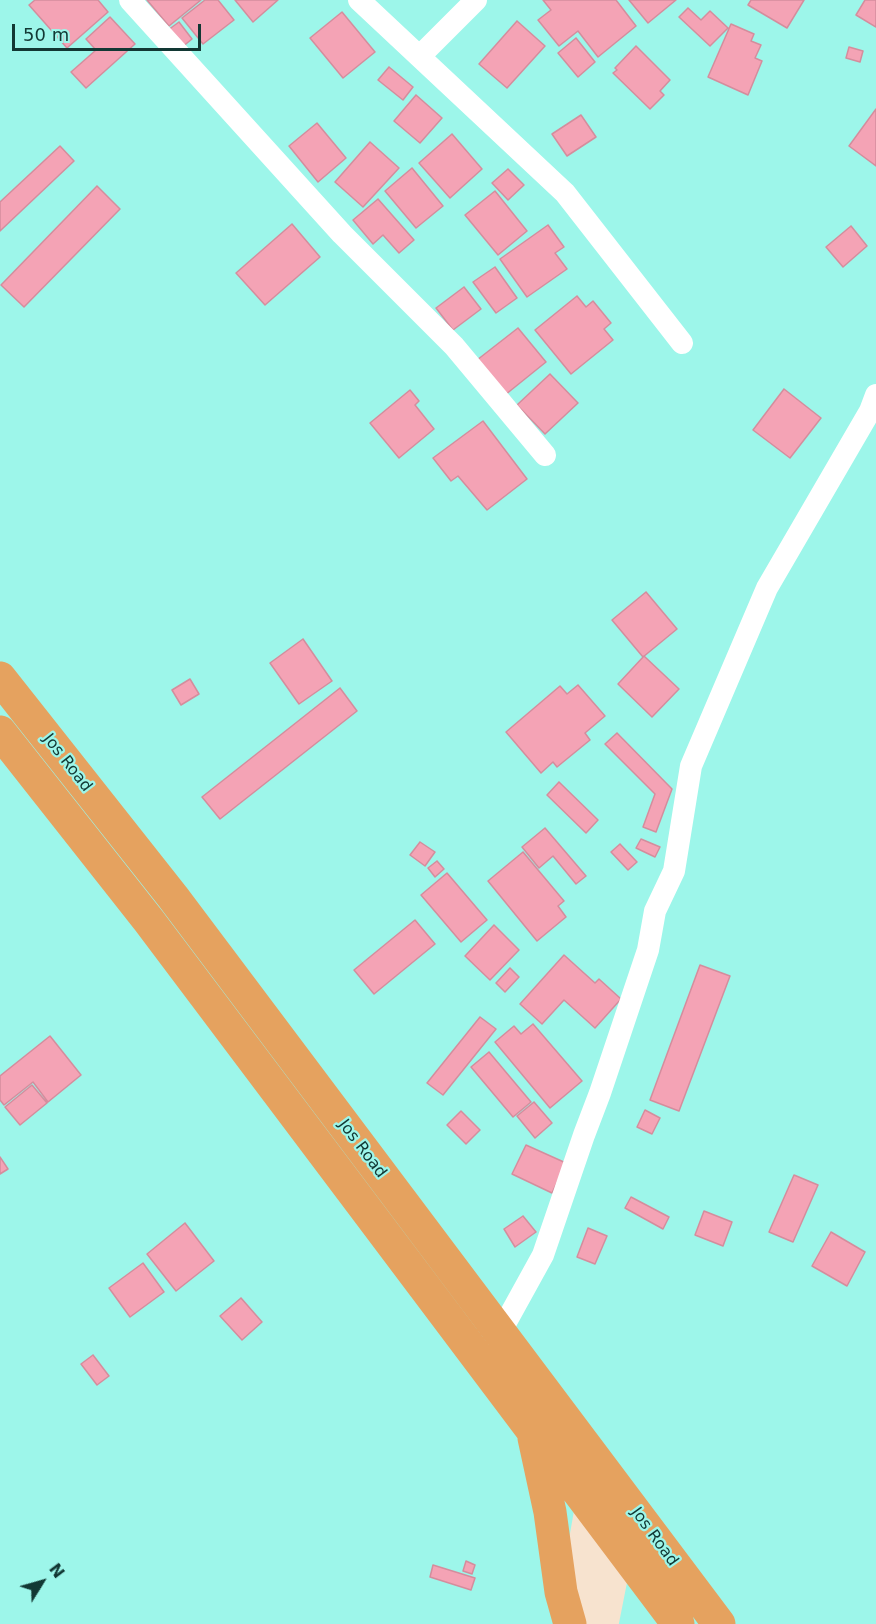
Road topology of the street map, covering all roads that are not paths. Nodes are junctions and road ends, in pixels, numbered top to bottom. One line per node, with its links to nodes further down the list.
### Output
1 (129, 0): 7 (street)
2 (359, 0): 4 (street)
3 (476, 0): 4 (street)
4 (420, 56): 5 (street)
5 (682, 343)
6 (876, 395): 10 (street)
7 (545, 455)
8 (0, 678): 10 (highway, Jos Road)
9 (0, 732): 11 (highway, Jos Road)
10 (500, 1333): 12 (highway, Jos Road)
11 (532, 1428): 14 (highway, Jos Road); 16 (highway)
12 (598, 1464): 13 (highway, Jos Road); 14 (street)
13 (627, 1500): 15 (street); 19 (highway, Jos Road)
14 (592, 1509): 15 (highway, Jos Road); 16 (street)
15 (618, 1543): 17 (street); 18 (highway, Jos Road)
16 (571, 1624)
17 (602, 1624)
18 (678, 1624)
19 (719, 1624)

